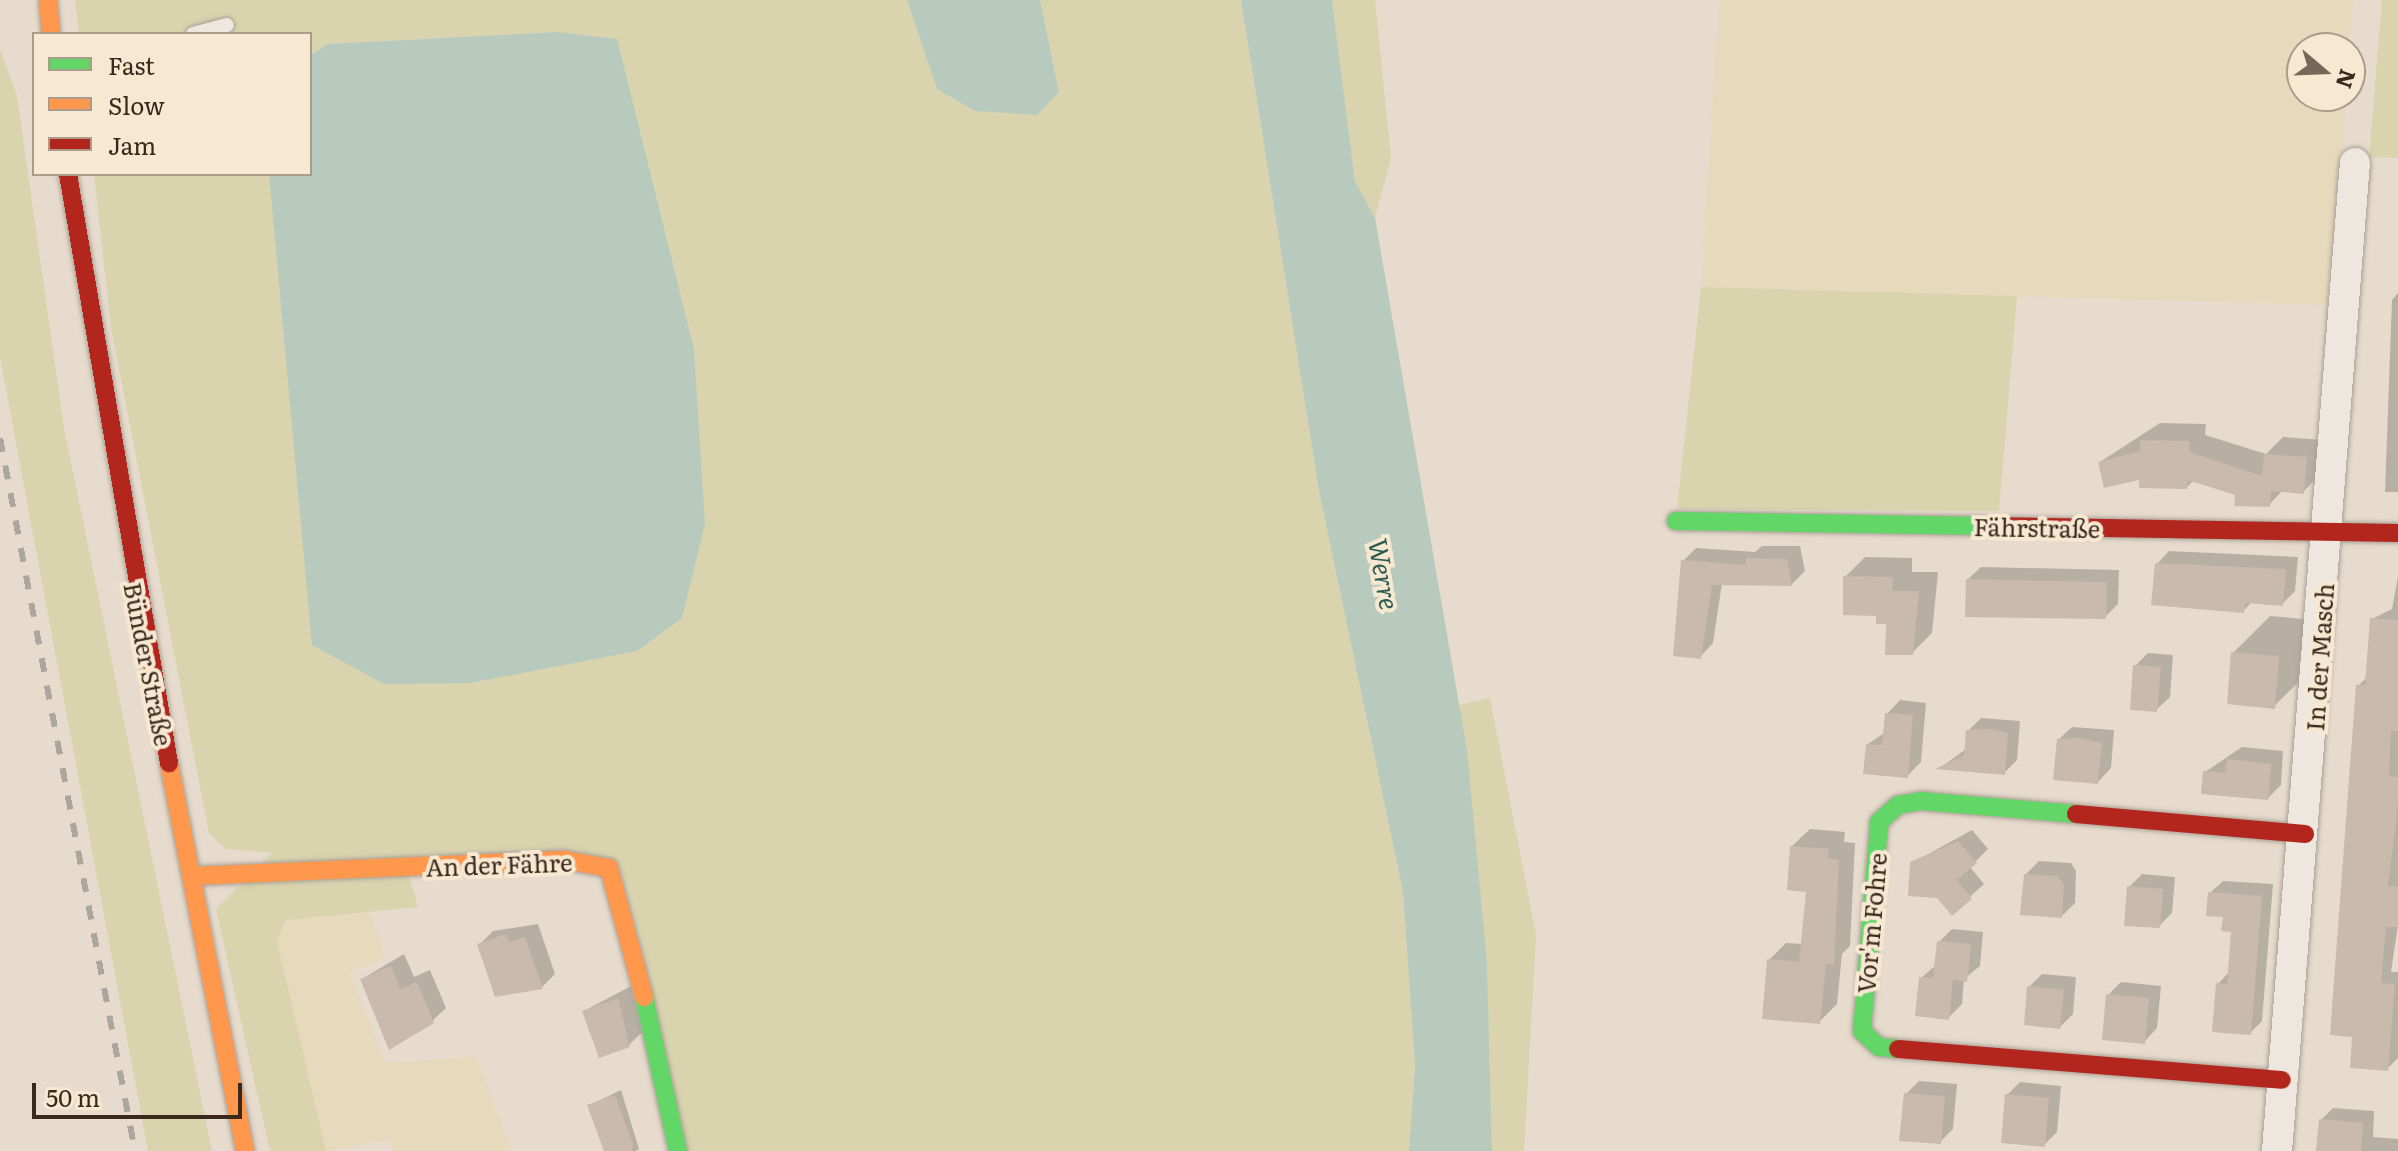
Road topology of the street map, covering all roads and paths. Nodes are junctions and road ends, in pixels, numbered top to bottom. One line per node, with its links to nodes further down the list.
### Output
1 (48, 0): 3 (street)
2 (227, 25): 4 (lane)
3 (51, 32)
4 (201, 32)
5 (2355, 163): 8 (street, In der Masch)
6 (68, 176): 11 (street, Bünder Straße)
7 (1676, 521): 8 (street, Fährstraße)
8 (2329, 531): 9 (street, Fährstraße); 10 (street, In der Masch)
9 (2398, 533)
10 (2305, 834): 12 (street, In der Masch); 12 (street, Vor'm Fohre)
11 (192, 876): 13 (street, Bünder Straße); 14 (street, An der Fähre)
12 (2282, 1080): 15 (street, In der Masch)
13 (245, 1151)
14 (678, 1151)
15 (2277, 1151)

